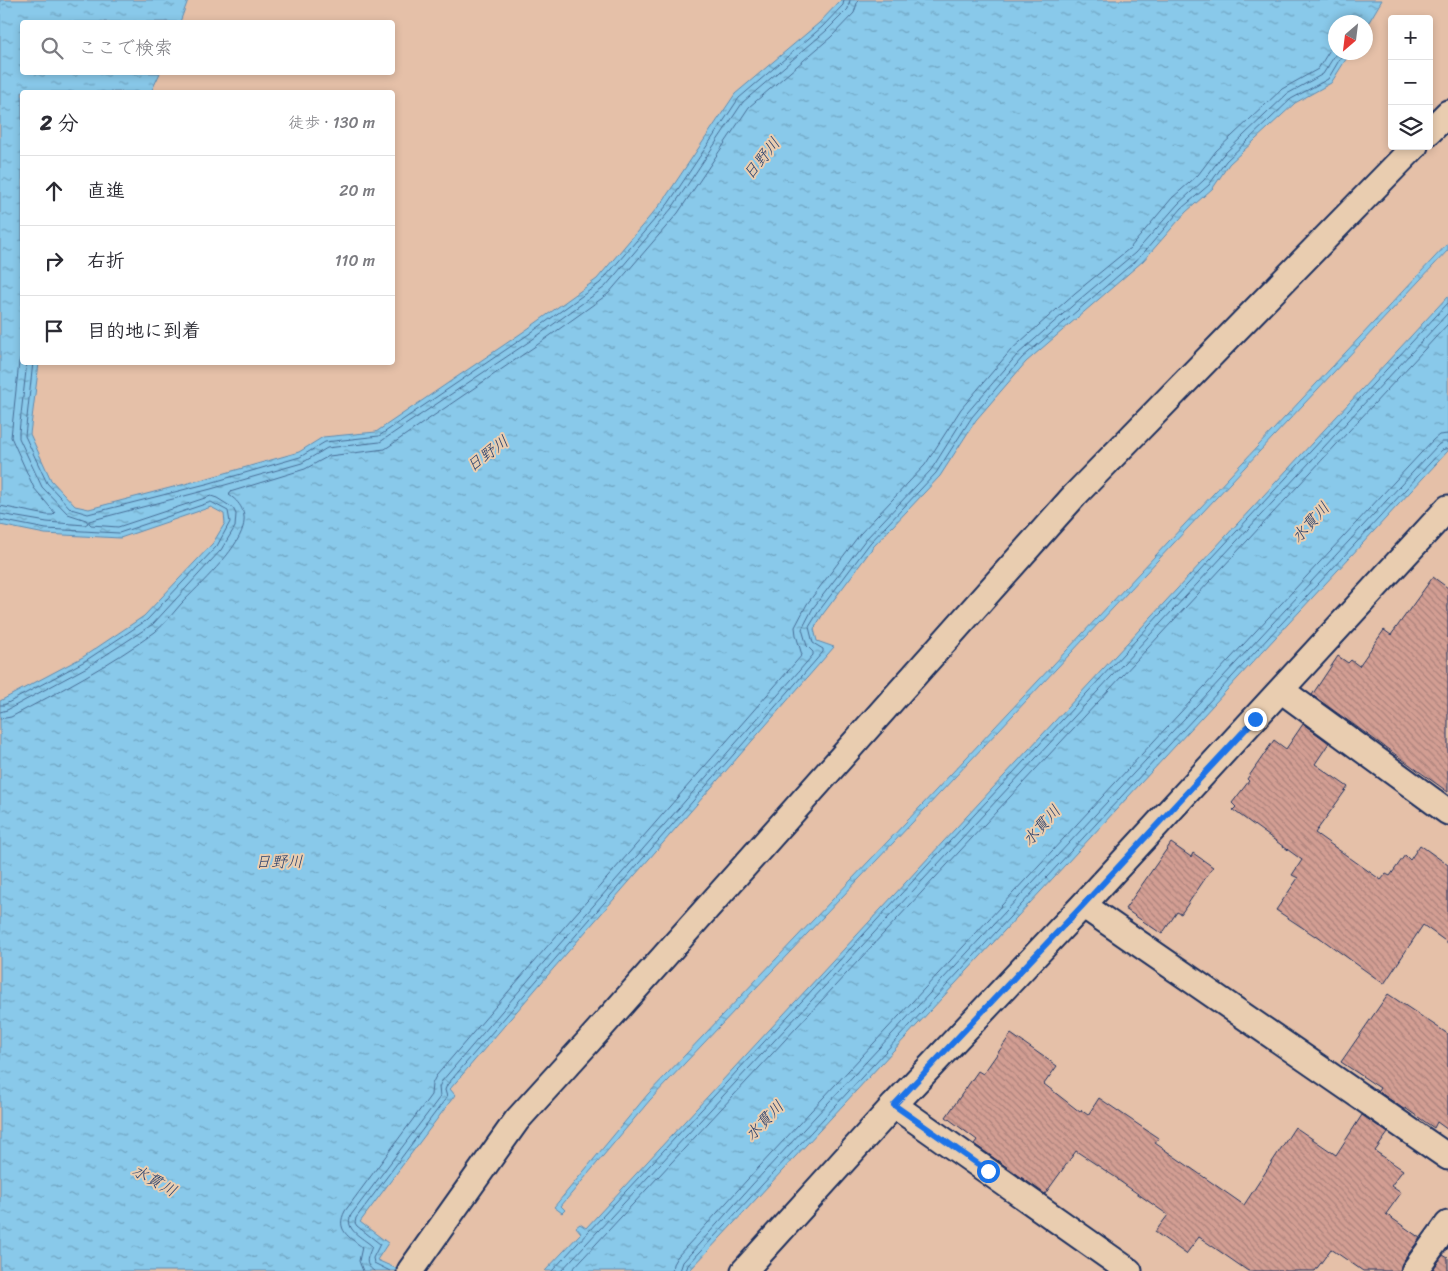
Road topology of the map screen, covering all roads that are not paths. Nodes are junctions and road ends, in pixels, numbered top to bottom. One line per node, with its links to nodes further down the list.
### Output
1 (1448, 113): 2 (street)
2 (1433, 128)
3 (1412, 150): 11 (street)
4 (1448, 508): 5 (street)
5 (1281, 690): 6 (street); 7 (street)
6 (1448, 812)
7 (1083, 905): 8 (street); 9 (street)
8 (894, 1105): 12 (street); 13 (street)
9 (1448, 1157)
10 (1448, 1224): 14 (street)
11 (415, 1263)
12 (744, 1271)
13 (1129, 1271)
14 (1414, 1271)

